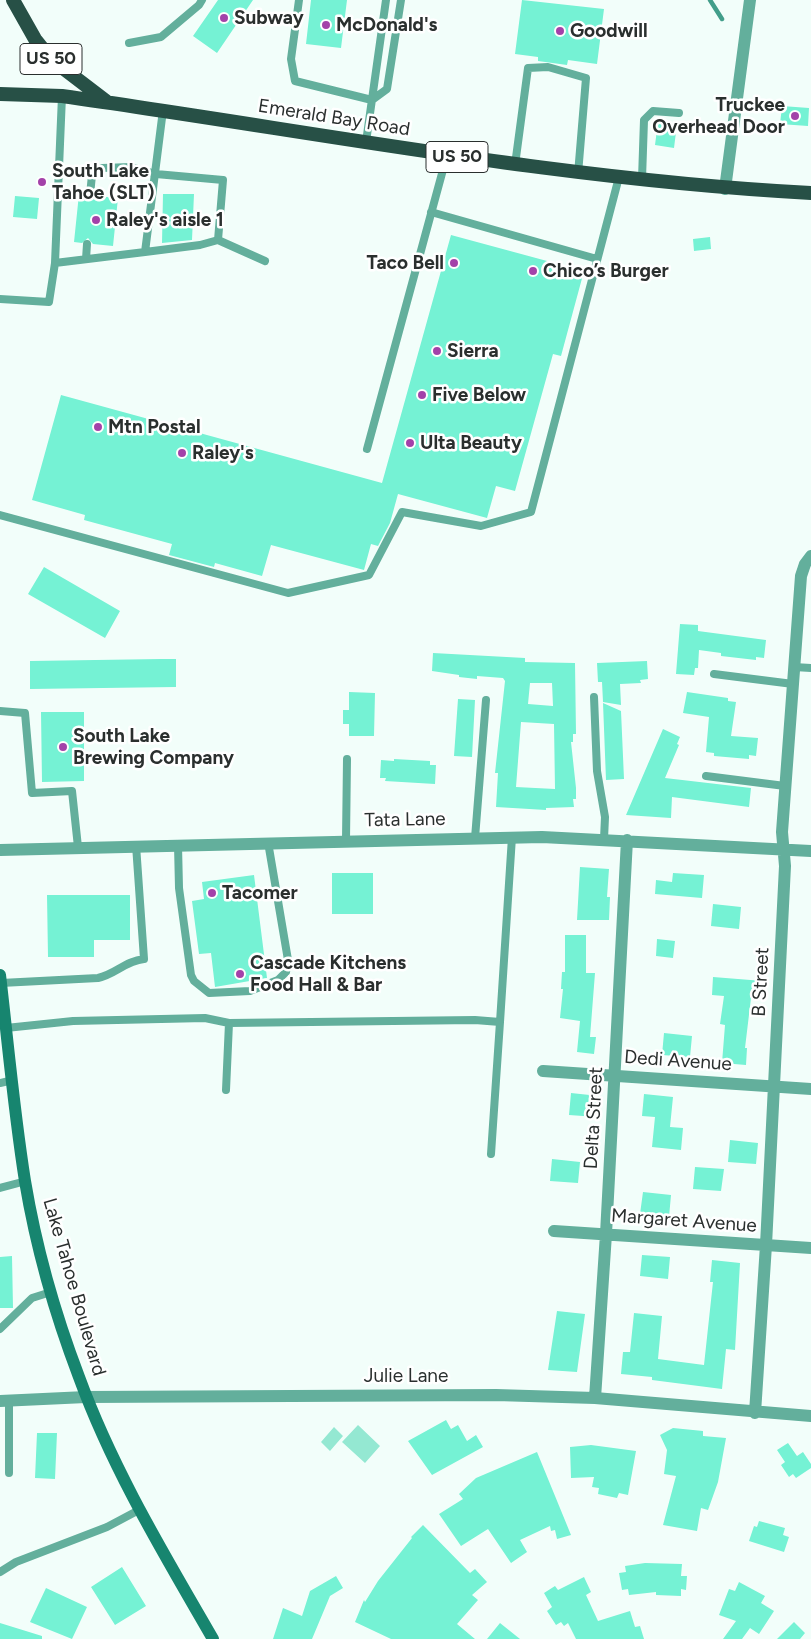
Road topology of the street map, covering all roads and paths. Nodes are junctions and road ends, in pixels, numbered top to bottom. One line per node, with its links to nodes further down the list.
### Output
1 (13, 0): 11 (highway, US 50)
2 (202, 0): 7 (lane)
3 (299, 0): 10 (lane)
4 (386, 0): 10 (lane)
5 (401, 0): 10 (lane)
6 (750, 0): 21 (street)
7 (129, 43)
8 (0, 94): 9 (highway, Emerald Bay Road / US 50)
9 (62, 96): 11 (highway, Emerald Bay Road / US 50); 31 (lane)
10 (372, 100): 14 (lane)
11 (106, 102): 12 (highway, Emerald Bay Road / US 50)
12 (163, 110): 14 (highway, Emerald Bay Road / US 50); 17 (lane)
13 (679, 113): 20 (lane)
14 (366, 142): 15 (highway, Emerald Bay Road / US 50)
15 (447, 155): 16 (highway, Emerald Bay Road / US 50); 24 (lane)
16 (515, 165): 18 (highway, Emerald Bay Road / US 50); 18 (lane)
17 (156, 174): 23 (lane); 25 (lane); 27 (lane)
18 (578, 174): 19 (highway, Emerald Bay Road / US 50)
19 (619, 177): 20 (highway, Emerald Bay Road / US 50); 29 (lane)
20 (642, 179): 21 (highway, Emerald Bay Road / US 50)
21 (726, 189): 22 (highway, Emerald Bay Road / US 50)
22 (811, 193)
23 (90, 195)
24 (431, 212): 29 (lane); 33 (lane)
25 (218, 240): 27 (lane); 30 (lane)
26 (87, 244): 28 (lane)
27 (145, 252): 28 (lane)
28 (86, 259): 31 (lane)
29 (597, 259): 34 (lane)
30 (265, 260)
31 (55, 263): 32 (lane)
32 (0, 299)
33 (367, 449)
34 (0, 515)
35 (811, 556): 36 (street, B Street)
36 (794, 667): 37 (lane); 39 (street, B Street)
37 (811, 668)
38 (714, 674): 39 (lane)
39 (793, 684): 45 (street, B Street)
40 (594, 697): 49 (lane)
41 (486, 700): 47 (lane)
42 (0, 711): 54 (lane)
43 (347, 758): 48 (lane)
44 (706, 776): 45 (lane)
45 (785, 786): 56 (street, B Street)
46 (512, 837): 47 (street, Tata Lane); 49 (street, Tata Lane); 60 (lane)
47 (474, 838): 48 (street, Tata Lane)
48 (346, 840): 51 (street, Tata Lane)
49 (604, 840): 50 (street, Tata Lane)
50 (627, 840): 56 (street, Tata Lane); 64 (street, Delta Street)
51 (268, 842): 52 (street, Tata Lane); 52 (lane)
52 (178, 844): 53 (street, Tata Lane)
53 (136, 846): 54 (street, Tata Lane); 58 (lane)
54 (78, 847): 55 (street, Tata Lane)
55 (0, 850)
56 (783, 850): 57 (street, Tata Lane); 67 (street, B Street)
57 (811, 852)
58 (0, 979): 59 (main road, Lake Tahoe Boulevard)
59 (2, 1005): 62 (main road, Lake Tahoe Boulevard)
60 (500, 1022): 61 (lane); 70 (lane)
61 (229, 1024): 62 (lane); 69 (lane)
62 (6, 1028): 65 (main road, Lake Tahoe Boulevard)
63 (543, 1071): 64 (street, Dedi Avenue)
64 (615, 1076): 67 (street, Dedi Avenue); 74 (street, Delta Street)
65 (13, 1080): 66 (lane); 71 (main road, Lake Tahoe Boulevard)
66 (0, 1083)
67 (775, 1087): 68 (street, Dedi Avenue); 75 (street, B Street)
68 (811, 1089)
69 (226, 1090)
70 (491, 1154)
71 (26, 1181): 72 (lane); 77 (main road, Lake Tahoe Boulevard)
72 (0, 1188)
73 (554, 1231): 74 (street, Margaret Avenue)
74 (606, 1234): 75 (street, Margaret Avenue); 80 (street, Delta Street)
75 (766, 1245): 76 (street, Margaret Avenue); 82 (street, B Street)
76 (811, 1248)
77 (51, 1292): 78 (lane); 79 (main road, Lake Tahoe Boulevard)
78 (0, 1329)
79 (86, 1397): 80 (street, Julie Lane); 81 (street, Julie Lane); 85 (main road, Lake Tahoe Boulevard)
80 (595, 1398): 82 (street, Julie Lane)
81 (4, 1401): 84 (lane)
82 (755, 1413): 83 (street, Julie Lane)
83 (811, 1416)
84 (9, 1473)
85 (139, 1510): 86 (lane); 87 (main road, Lake Tahoe Boulevard)
86 (0, 1572)
87 (213, 1639)

